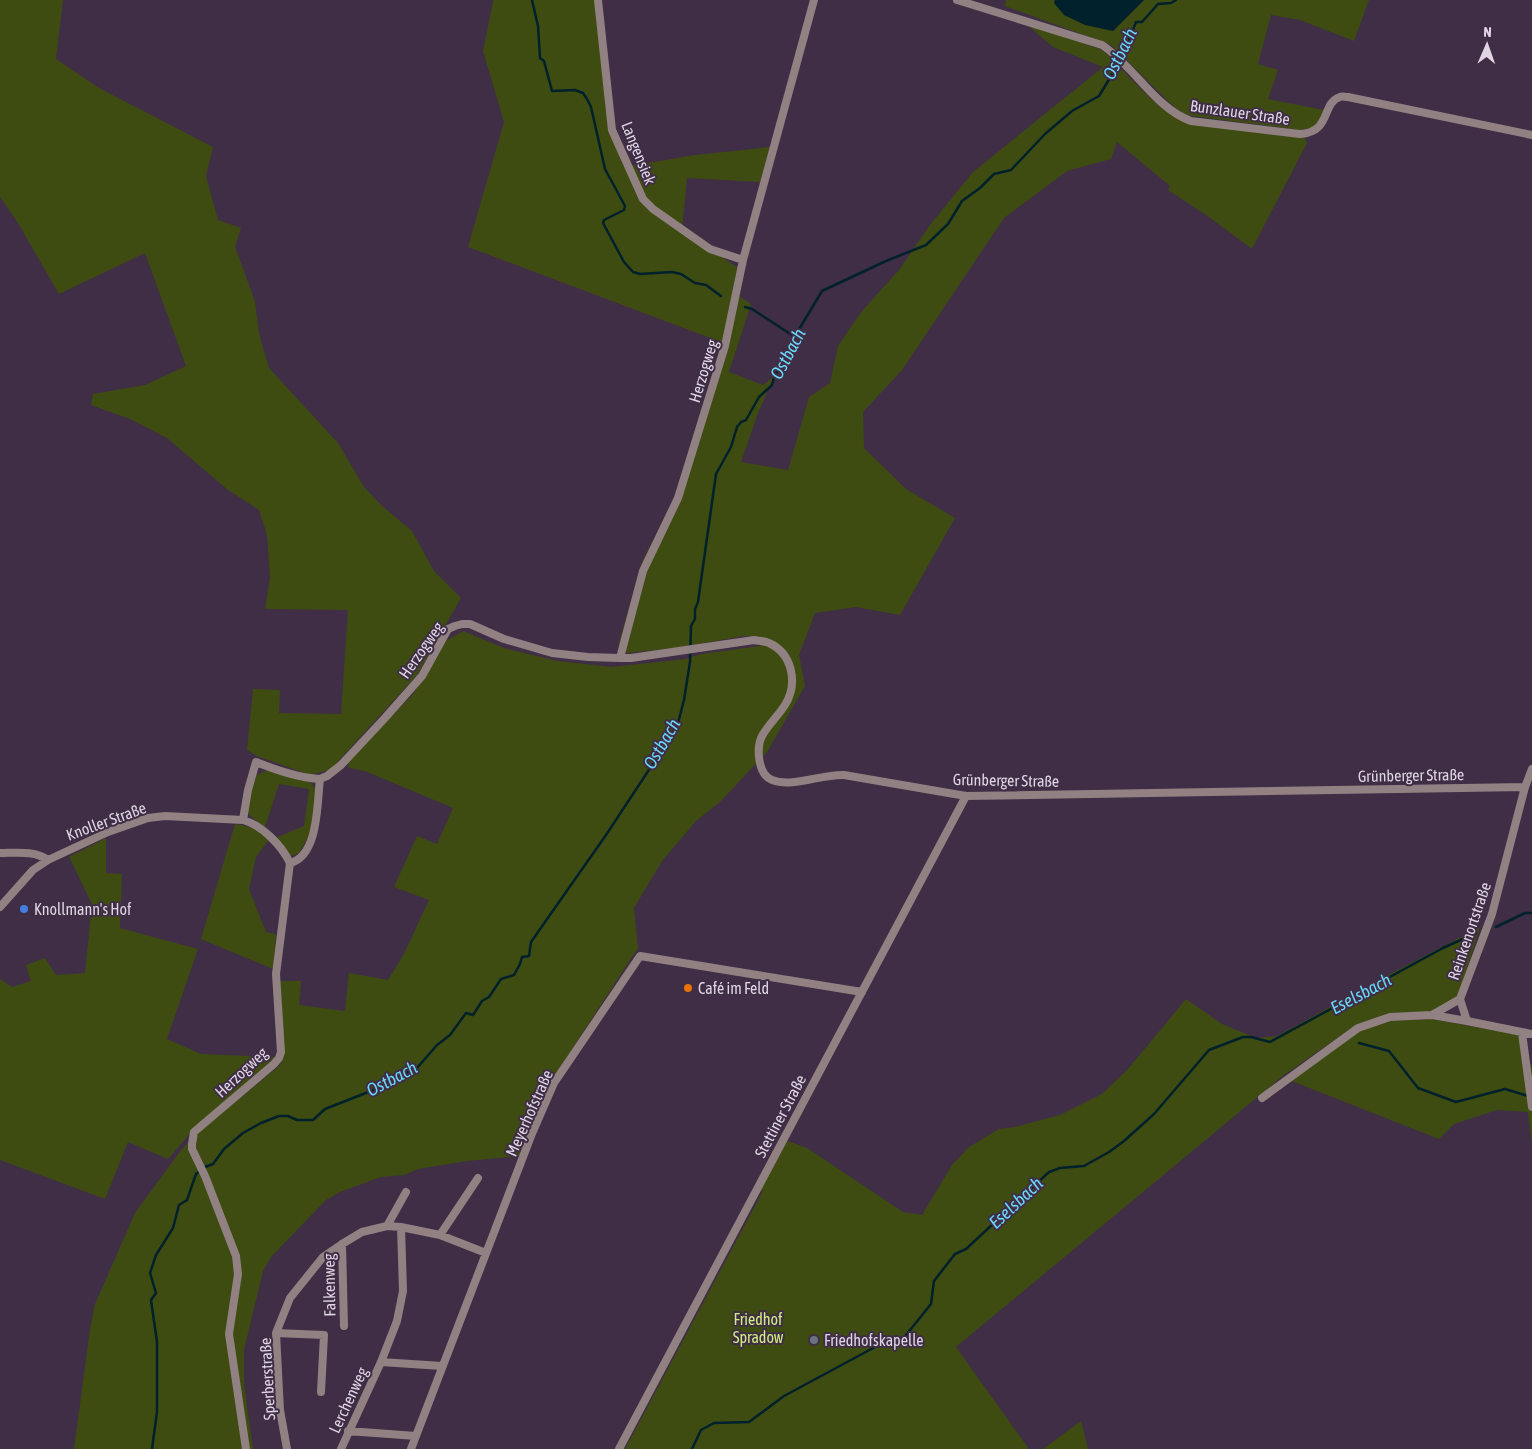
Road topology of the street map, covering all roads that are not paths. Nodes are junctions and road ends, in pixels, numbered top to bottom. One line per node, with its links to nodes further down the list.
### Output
1 (598, 0): 5 (street, Langensiek)
2 (814, 0): 5 (street, Herzogweg)
3 (957, 0): 4 (street, Bunzlauer Straße)
4 (1532, 135)
5 (744, 260): 6 (street, Herzogweg)
6 (620, 658): 8 (street, Herzogweg); 10 (street, Grünberger Straße)
7 (1532, 769): 9 (street, Reinkenortstraße)
8 (320, 779): 11 (street); 14 (street)
9 (1528, 784): 10 (street, Grünberger Straße); 17 (street, Reinkenortstraße)
10 (966, 796): 16 (street, Stettiner Straße)
11 (243, 820): 13 (street, Knoller Straße); 14 (street, Knoller Straße)
12 (0, 853): 13 (street)
13 (48, 860): 15 (street, Knoller Straße)
14 (290, 863): 38 (street, Herzogweg)
15 (0, 907)
16 (862, 992): 30 (street, Meyerhofstraße); 42 (street, Stettiner Straße)
17 (1460, 999): 18 (street, Reinkenortstraße); 19 (street)
18 (1432, 1015): 19 (street); 22 (street, Reinkenortstraße)
19 (1467, 1020): 20 (street)
20 (1522, 1033): 21 (street); 23 (street)
21 (1532, 1034)
22 (1262, 1098)
23 (1532, 1105)
24 (478, 1178): 28 (street)
25 (406, 1192): 26 (street)
26 (387, 1226): 27 (street, Sperberstraße); 29 (street, Sperberstraße)
27 (402, 1227): 28 (street, Sperberstraße); 33 (street, Lerchenweg)
28 (440, 1235): 30 (street, Sperberstraße)
29 (342, 1244): 31 (street, Falkenweg); 32 (street, Sperberstraße)
30 (486, 1253): 34 (street, Meyerhofstraße)
31 (344, 1326)
32 (276, 1333): 35 (street); 39 (street, Sperberstraße)
33 (381, 1362): 34 (street, Lerchenweg); 36 (street, Lerchenweg)
34 (442, 1366): 37 (street, Meyerhofstraße)
35 (321, 1392)
36 (348, 1431): 37 (street); 40 (street, Lerchenweg)
37 (416, 1436): 41 (street, Meyerhofstraße)
38 (246, 1449)
39 (287, 1449)
40 (340, 1449)
41 (411, 1449)
42 (619, 1449)

